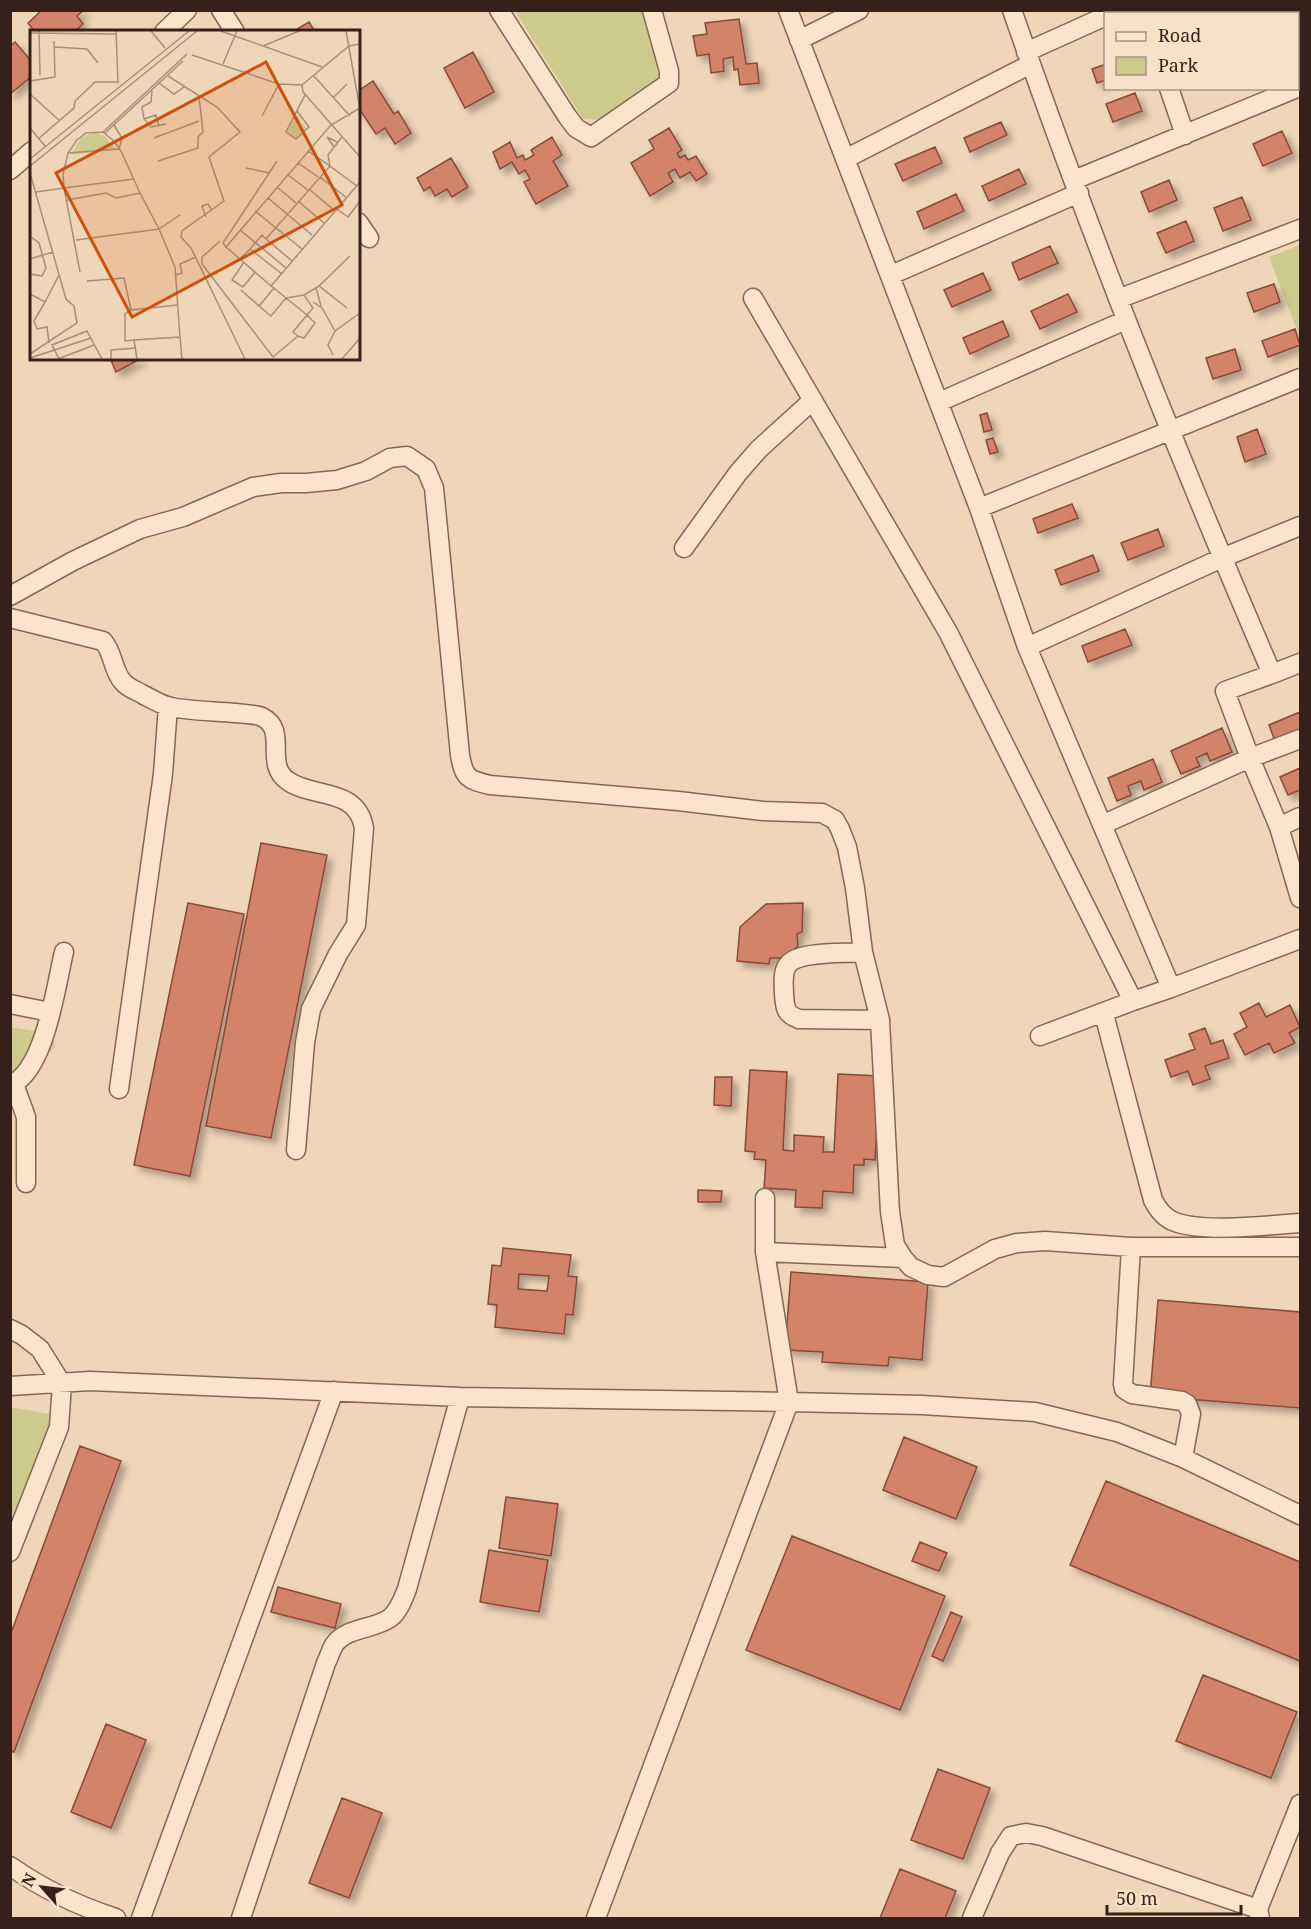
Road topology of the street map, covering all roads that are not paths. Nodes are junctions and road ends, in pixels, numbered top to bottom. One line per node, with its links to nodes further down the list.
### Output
1 (187, 10): 9 (lane)
2 (221, 10): 10 (lane)
3 (499, 10): 4 (lane)
4 (652, 10)
5 (788, 10): 11 (lane)
6 (859, 10): 11 (lane)
7 (1012, 10): 12 (lane)
8 (1104, 17): 12 (lane)
9 (166, 30)
10 (234, 30)
11 (799, 40): 17 (lane)
12 (1029, 58): 17 (lane); 19 (lane)
13 (1170, 90): 15 (lane)
14 (1293, 90): 15 (lane)
15 (1185, 135): 19 (lane)
16 (30, 153): 18 (lane)
17 (845, 159): 23 (lane)
18 (10, 170)
19 (1076, 186): 23 (lane); 25 (lane)
20 (360, 225): 22 (lane)
21 (1300, 229): 25 (lane)
22 (369, 238)
23 (891, 275): 29 (lane)
24 (753, 298): 28 (lane)
25 (1118, 299): 26 (lane)
26 (1126, 320): 29 (lane); 30 (lane)
27 (1300, 378): 30 (lane)
28 (813, 400): 33 (lane); 51 (lane)
29 (939, 402): 31 (lane)
30 (1170, 431): 31 (lane); 34 (lane)
31 (979, 508): 37 (lane)
32 (1300, 526): 34 (lane)
33 (684, 548)
34 (1222, 558): 37 (lane); 39 (lane)
35 (10, 596): 49 (lane)
36 (10, 618): 40 (lane)
37 (1027, 647): 44 (lane)
38 (1300, 663): 39 (lane)
39 (1272, 674): 42 (lane)
40 (168, 706): 58 (lane); 59 (lane)
41 (1300, 739): 42 (lane)
42 (1250, 758): 44 (lane); 45 (lane)
43 (1300, 817): 45 (lane)
44 (1104, 824): 50 (lane)
45 (1279, 827): 46 (lane)
46 (1300, 898)
47 (1300, 939): 50 (lane)
48 (64, 952): 53 (lane)
49 (863, 952): 55 (lane); 55 (lane)
50 (1171, 988): 51 (lane)
51 (1134, 1001): 54 (lane)
52 (10, 1004): 53 (lane)
53 (50, 1012): 57 (lane)
54 (1104, 1014): 56 (lane); 62 (lane)
55 (880, 1020): 66 (lane)
56 (1040, 1036)
57 (12, 1084): 60 (lane)
58 (119, 1089)
59 (296, 1150)
60 (26, 1183)
61 (765, 1198): 65 (lane)
62 (1300, 1223)
63 (1131, 1247): 64 (lane); 66 (lane); 73 (lane)
64 (1300, 1247)
65 (765, 1252): 66 (lane); 72 (lane)
66 (903, 1258)
67 (10, 1329): 68 (lane)
68 (62, 1384): 69 (lane); 70 (lane); 75 (lane)
69 (10, 1386)
70 (333, 1391): 71 (lane); 80 (lane)
71 (460, 1397): 72 (lane); 81 (lane)
72 (789, 1402): 73 (lane); 82 (lane)
73 (1183, 1458): 74 (lane)
74 (1300, 1515)
75 (10, 1552)
76 (1300, 1804): 78 (lane)
77 (10, 1866): 79 (lane)
78 (1259, 1914): 83 (lane)
79 (116, 1918)
80 (141, 1918)
81 (241, 1918)
82 (596, 1918)
83 (972, 1918)

